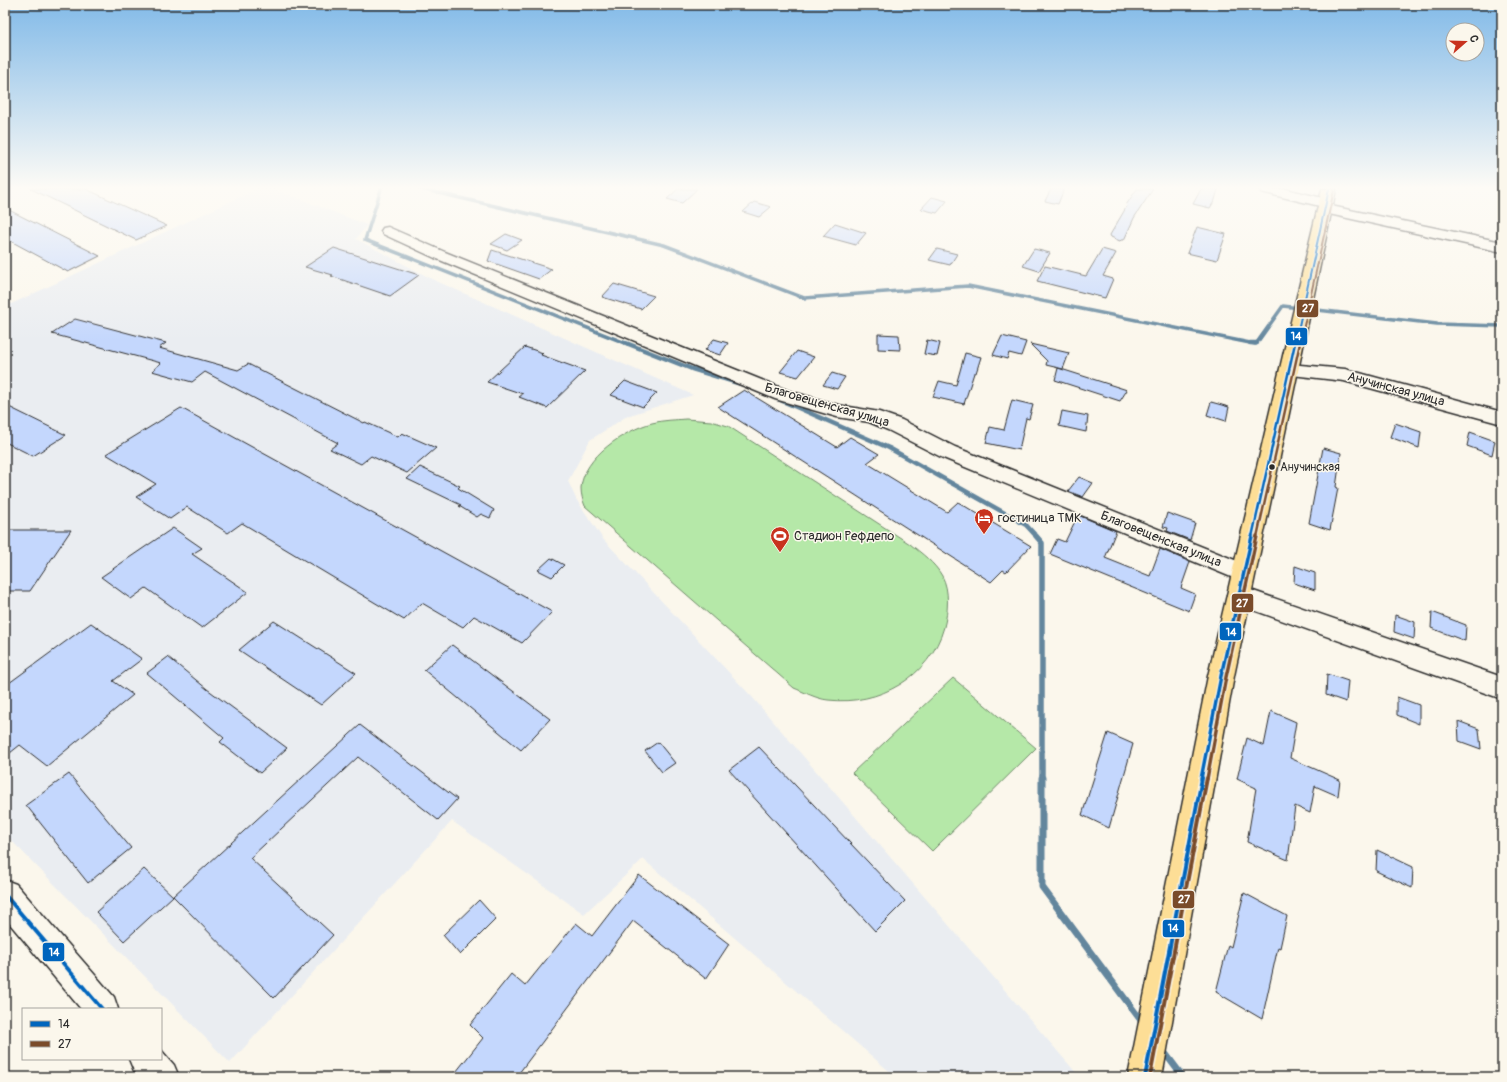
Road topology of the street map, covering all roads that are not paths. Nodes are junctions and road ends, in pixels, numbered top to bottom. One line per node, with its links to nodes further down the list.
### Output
1 (406, 239): 7 (street, Благовещенская улица)
2 (1318, 239): 5 (main road)
3 (1471, 239): 4 (street)
4 (1502, 248)
5 (1289, 370): 6 (street, Анучинская улица); 7 (main road)
6 (1502, 418)
7 (1241, 584): 8 (street, Благовещенская улица); 13 (main road)
8 (1502, 688)
9 (5, 895): 10 (street)
10 (101, 1008)
11 (147, 1060): 12 (street)
12 (162, 1077)
13 (1145, 1077)

